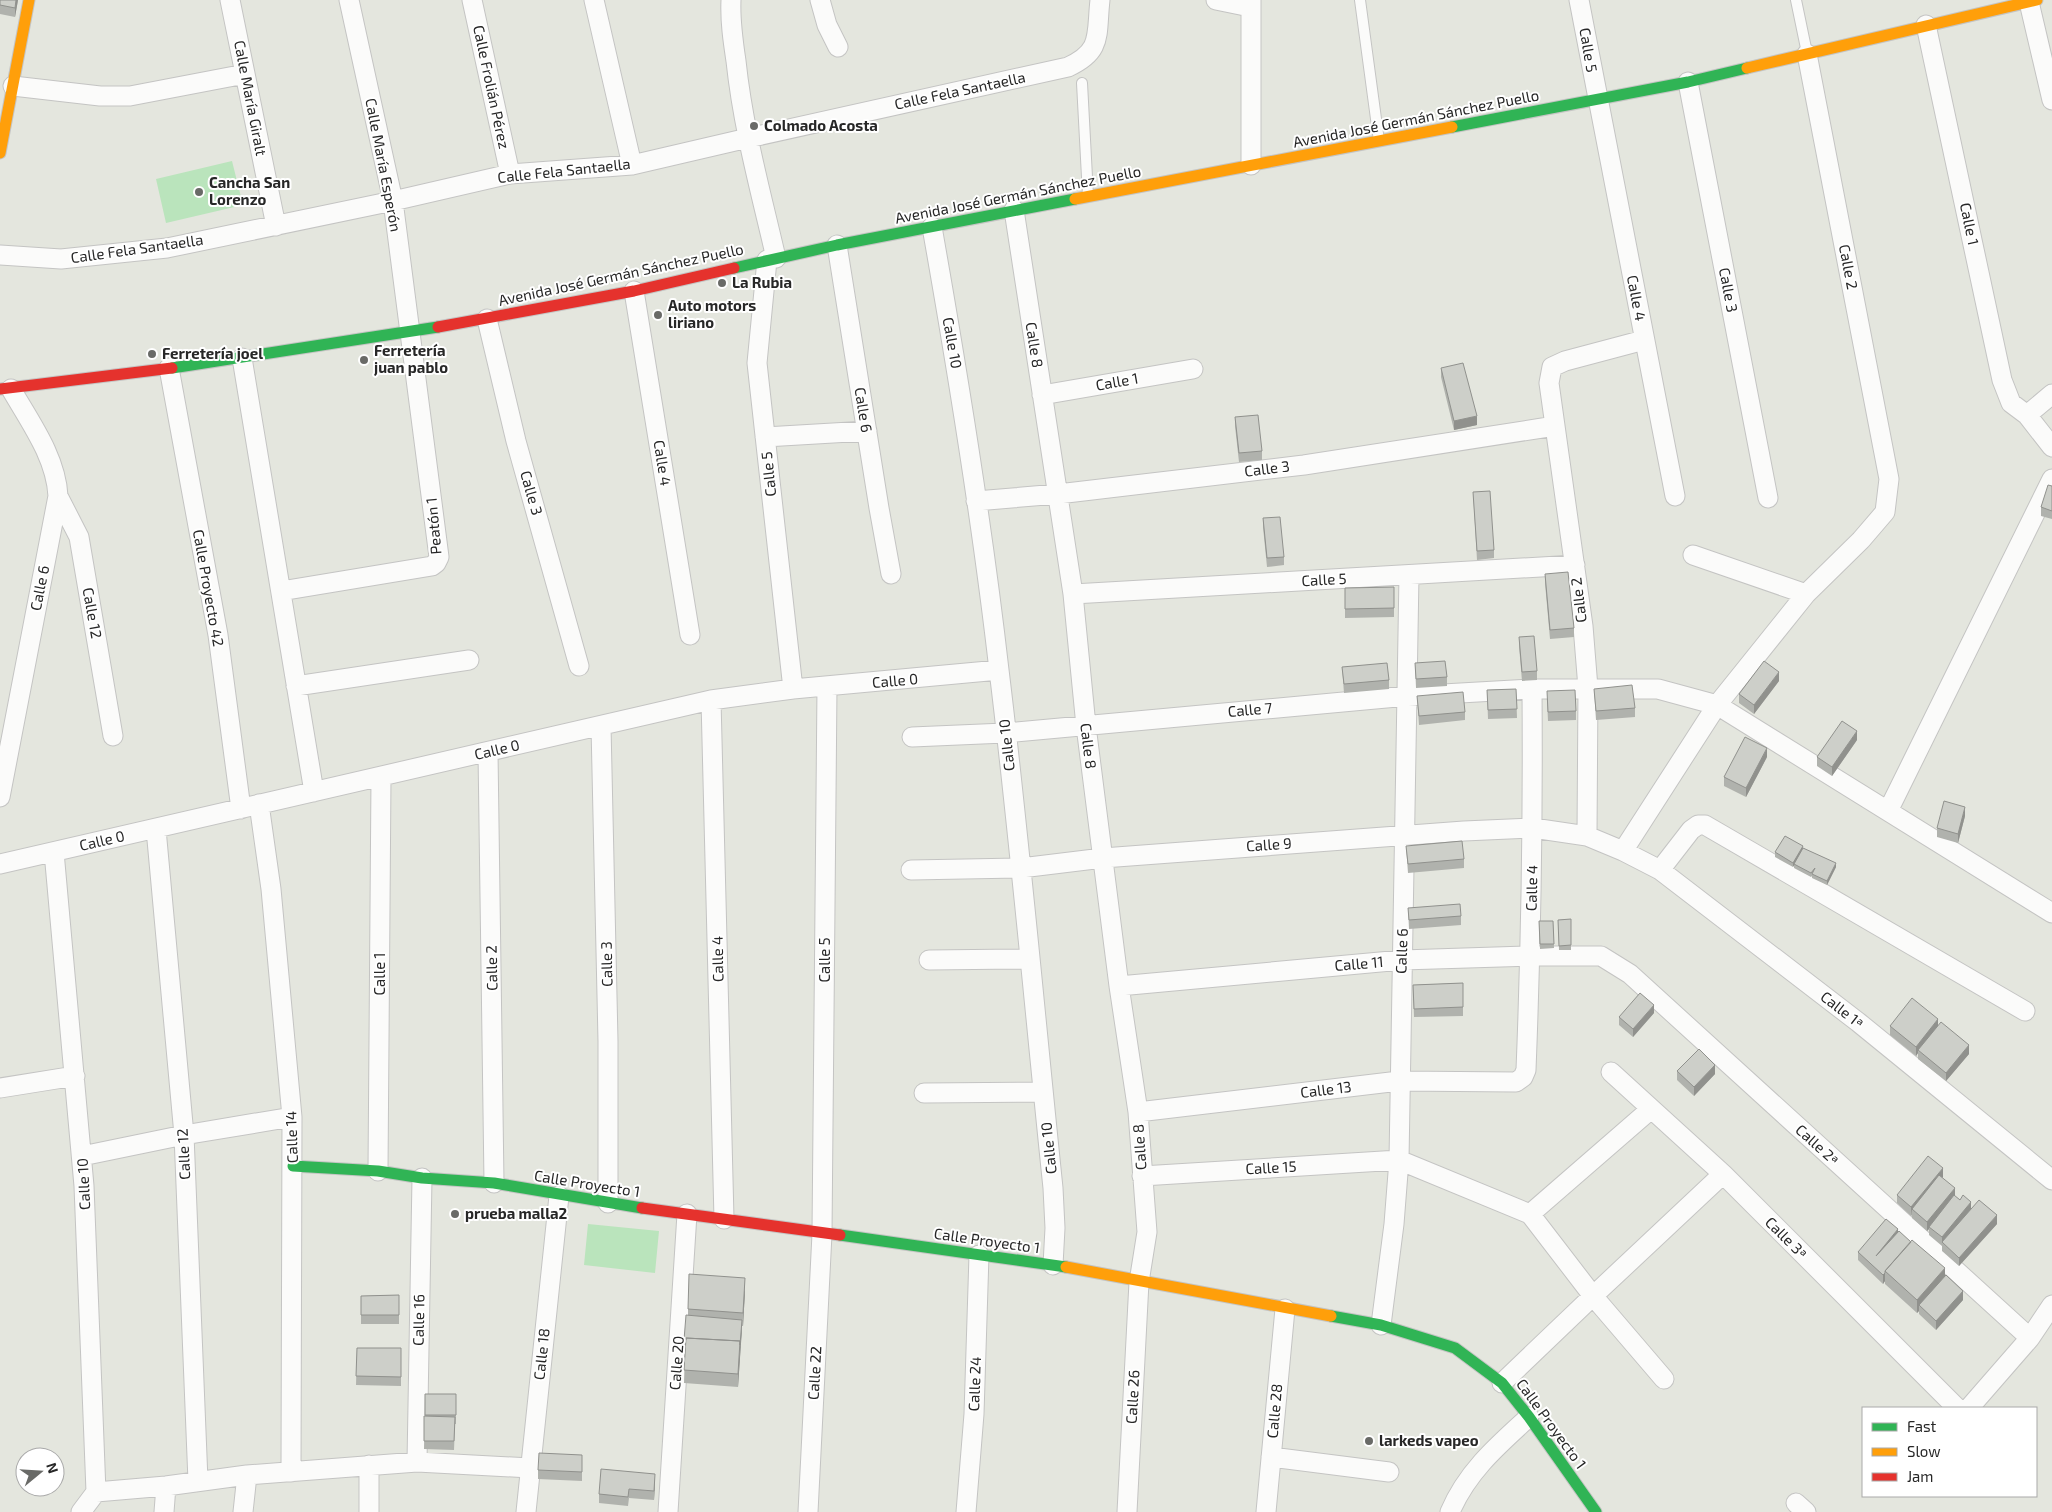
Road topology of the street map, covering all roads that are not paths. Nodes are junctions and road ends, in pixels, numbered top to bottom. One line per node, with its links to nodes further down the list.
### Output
1 (29, 0): 21 (main road)
2 (230, 0): 18 (street, Calle María Giralt)
3 (349, 0): 31 (street, Calle María Esperón)
4 (472, 0): 29 (street, Calle Frolián Pérez)
5 (594, 0): 27 (street)
6 (731, 0): 24 (street, Calle 5)
7 (820, 0): 16 (street)
8 (1100, 0): 24 (street, Calle Fela Santaella)
9 (1216, 0): 14 (street)
10 (1360, 0): 25 (lane)
11 (1579, 0): 22 (street, Calle 5)
12 (1796, 0): 17 (lane)
13 (2033, 1): 15 (main road, Avenida José Germán Sánchez Puello); 23 (street)
14 (1250, 4): 28 (street)
15 (1926, 25): 17 (main road, Avenida José Germán Sánchez Puello); 48 (street, Calle 1)
16 (838, 47)
17 (1807, 54): 19 (main road, Avenida José Germán Sánchez Puello); 65 (street, Calle 2)
18 (245, 74): 21 (street); 33 (street, Calle María Giralt)
19 (1688, 82): 22 (main road, Avenida José Germán Sánchez Puello); 57 (street, Calle 3)
20 (1082, 83): 30 (lane)
21 (13, 86): 26 (main road)
22 (1597, 100): 25 (main road, Avenida José Germán Sánchez Puello); 41 (street, Calle 4)
23 (2052, 100)
24 (748, 138): 27 (street, Calle Fela Santaella); 37 (street, Calle 5)
25 (1379, 142): 28 (main road, Avenida José Germán Sánchez Puello)
26 (0, 153)
27 (632, 165): 29 (street, Calle Fela Santaella)
28 (1251, 165): 30 (main road, Avenida José Germán Sánchez Puello)
29 (510, 174): 31 (street, Calle Fela Santaella)
30 (1088, 196): 32 (main road, Avenida José Germán Sánchez Puello)
31 (393, 201): 33 (street, Calle Fela Santaella); 40 (street, Calle María Esperón)
32 (1014, 210): 34 (main road, Avenida José Germán Sánchez Puello); 47 (street, Calle 8)
33 (276, 226): 36 (street, Calle Fela Santaella)
34 (932, 227): 35 (main road, Avenida José Germán Sánchez Puello); 58 (street, Calle 10)
35 (837, 245): 37 (main road, Avenida José Germán Sánchez Puello); 50 (street, Calle 6)
36 (0, 255)
37 (771, 259): 38 (main road, Avenida José Germán Sánchez Puello); 51 (street, Calle 5)
38 (634, 290): 39 (main road, Avenida José Germán Sánchez Puello); 66 (street, Calle 4)
39 (487, 319): 40 (main road, Avenida José Germán Sánchez Puello); 68 (street, Calle 3)
40 (410, 332): 42 (main road, Avenida José Germán Sánchez Puello); 63 (street, Peatón 1)
41 (1644, 340): 49 (street, Calle 2); 56 (street, Calle 4)
42 (242, 358): 43 (main road, Avenida José Germán Sánchez Puello); 63 (street)
43 (169, 368): 45 (main road, Avenida José Germán Sánchez Puello); 88 (street, Calle Proyecto 42)
44 (1192, 369): 47 (street, Calle 1)
45 (6, 389): 55 (street, Calle 6)
46 (2052, 394): 48 (street)
47 (1042, 395): 54 (street, Calle 8)
48 (2027, 415): 52 (street, Calle 1)
49 (1556, 426): 54 (street, Calle 3); 60 (street, Calle 2)
50 (867, 431): 51 (street); 61 (street, Calle 6)
51 (765, 437): 73 (street, Calle 5)
52 (2052, 447)
53 (2052, 479): 89 (street)
54 (1058, 494): 58 (street, Calle 3); 64 (street, Calle 8)
55 (58, 496): 81 (street, Calle 12); 84 (street, Calle 6)
56 (1675, 496)
57 (1768, 498)
58 (976, 502): 69 (street, Calle 10)
59 (1693, 555): 65 (street)
60 (1575, 566): 62 (street, Calle 5); 72 (street, Calle 2)
61 (891, 574)
62 (1409, 575): 64 (street, Calle 5); 75 (street, Calle 6)
63 (281, 591): 70 (street)
64 (1072, 594): 79 (street, Calle 8)
65 (1806, 594): 77 (street, Calle 2)
66 (690, 635)
67 (469, 660): 70 (street)
68 (579, 666)
69 (1000, 670): 71 (street, Calle 0); 80 (street, Calle 10)
70 (296, 686): 86 (street)
71 (827, 687): 73 (street, Calle 0); 134 (street, Calle 5)
72 (1588, 688): 74 (street, Calle 7); 77 (street, Calle 7); 93 (street, Calle 2)
73 (793, 689): 76 (street, Calle 0)
74 (1532, 689): 75 (street, Calle 7); 90 (street, Calle 4)
75 (1408, 696): 79 (street, Calle 7); 92 (street, Calle 6)
76 (712, 700): 78 (street, Calle 0); 133 (street, Calle 4)
77 (1717, 705): 89 (street, Calle 7); 94 (street, Calle 2)
78 (601, 726): 83 (street, Calle 0); 130 (street, Calle 3)
79 (1086, 726): 80 (street, Calle 7); 96 (street, Calle 8)
80 (1005, 733): 82 (street, Calle 7); 98 (street, Calle 10)
81 (113, 736)
82 (912, 737)
83 (488, 752): 85 (street, Calle 0); 128 (street, Calle 2)
84 (2, 774): 87 (street, Calle 6)
85 (381, 778): 86 (street, Calle 0); 123 (street, Calle 1)
86 (314, 792): 88 (street, Calle 0)
87 (0, 797)
88 (250, 806): 91 (street, Calle 0); 118 (street, Calle 14)
89 (1888, 811): 101 (street, Calle 7)
90 (1533, 828): 92 (street, Calle 9); 93 (street, Calle 9); 102 (street, Calle 4)
91 (156, 829): 95 (street, Calle 0); 119 (street, Calle 12)
92 (1406, 834): 96 (street, Calle 9); 106 (street, Calle 6)
93 (1587, 836): 94 (street, Calle 9)
94 (1623, 850): 100 (street, Calle 1ª)
95 (54, 852): 97 (street, Calle 0); 110 (street, Calle 10)
96 (1103, 858): 98 (street, Calle 9); 107 (street, Calle 8)
97 (0, 864)
98 (1021, 868): 99 (street, Calle 9); 104 (street, Calle 10)
99 (911, 870)
100 (1660, 870): 108 (street); 127 (street, Calle 1ª)
101 (2052, 913)
102 (1530, 956): 103 (street, Calle 11); 106 (street, Calle 11); 112 (street, Calle 4)
103 (1601, 956): 142 (street, Calle 2ª)
104 (1030, 959): 105 (street); 114 (street, Calle 10)
105 (929, 960)
106 (1402, 960): 107 (street, Calle 11); 111 (street, Calle 6)
107 (1119, 986): 117 (street, Calle 8)
108 (2025, 1011)
109 (1611, 1072): 116 (street, Calle 3ª)
110 (75, 1076): 113 (street); 120 (street, Calle 10)
111 (1400, 1082): 112 (street, Calle 13); 117 (street, Calle 13); 121 (street, Calle 6)
112 (1516, 1082)
113 (0, 1088)
114 (1043, 1092): 115 (street); 136 (street, Calle 10)
115 (924, 1094)
116 (1651, 1109): 124 (street, Calle 3ª); 132 (street)
117 (1138, 1112): 125 (street, Calle 8)
118 (292, 1117): 119 (street); 122 (street, Calle 14)
119 (184, 1135): 120 (street); 155 (street, Calle 12)
120 (82, 1156): 157 (street, Calle 10)
121 (1399, 1160): 125 (street, Calle 15); 132 (street); 141 (street, Calle 6)
122 (294, 1166): 123 (main road, Calle Proyecto 1); 152 (street, Calle 14)
123 (378, 1171): 126 (main road, Calle Proyecto 1)
124 (1723, 1174): 138 (street); 145 (street, Calle 3ª)
125 (1142, 1176): 137 (street, Calle 8)
126 (422, 1178): 128 (main road, Calle Proyecto 1); 149 (street, Calle 16)
127 (2052, 1180)
128 (494, 1183): 129 (main road, Calle Proyecto 1)
129 (559, 1196): 130 (main road, Calle Proyecto 1); 151 (street, Calle 18)
130 (608, 1203): 131 (main road, Calle Proyecto 1)
131 (687, 1214): 133 (main road, Calle Proyecto 1); 163 (street, Calle 20)
132 (1530, 1214): 138 (street)
133 (724, 1219): 134 (main road, Calle Proyecto 1)
134 (822, 1234): 135 (main road, Calle Proyecto 1); 164 (street, Calle 22)
135 (979, 1255): 136 (main road, Calle Proyecto 1); 165 (street, Calle 24)
136 (1053, 1265): 137 (main road, Calle Proyecto 1)
137 (1140, 1282): 140 (main road, Calle Proyecto 1); 166 (street, Calle 26)
138 (1593, 1296): 143 (street); 144 (street)
139 (2052, 1305): 142 (street)
140 (1285, 1309): 141 (main road, Calle Proyecto 1); 148 (street, Calle 28)
141 (1381, 1325): 144 (main road, Calle Proyecto 1)
142 (2030, 1338): 146 (street)
143 (1664, 1379)
144 (1502, 1383): 147 (main road, Calle Proyecto 1)
145 (1955, 1407)
146 (1971, 1407)
147 (1529, 1418): 168 (street); 169 (main road, Calle Proyecto 1)
148 (1271, 1457): 153 (street); 167 (street, Calle 28)
149 (417, 1462): 150 (street); 151 (street)
150 (369, 1465): 152 (street); 161 (street)
151 (530, 1468): 162 (street, Calle 18)
152 (290, 1472): 154 (street)
153 (1389, 1472)
154 (247, 1475): 155 (street); 160 (street)
155 (198, 1480): 156 (street)
156 (166, 1486): 157 (street); 159 (street)
157 (96, 1492): 158 (street)
158 (81, 1512)
159 (164, 1512)
160 (243, 1512)
161 (369, 1512)
162 (526, 1512)
163 (668, 1512)
164 (808, 1512)
165 (966, 1512)
166 (1127, 1512)
167 (1266, 1512)
168 (1450, 1512)
169 (1596, 1512)

